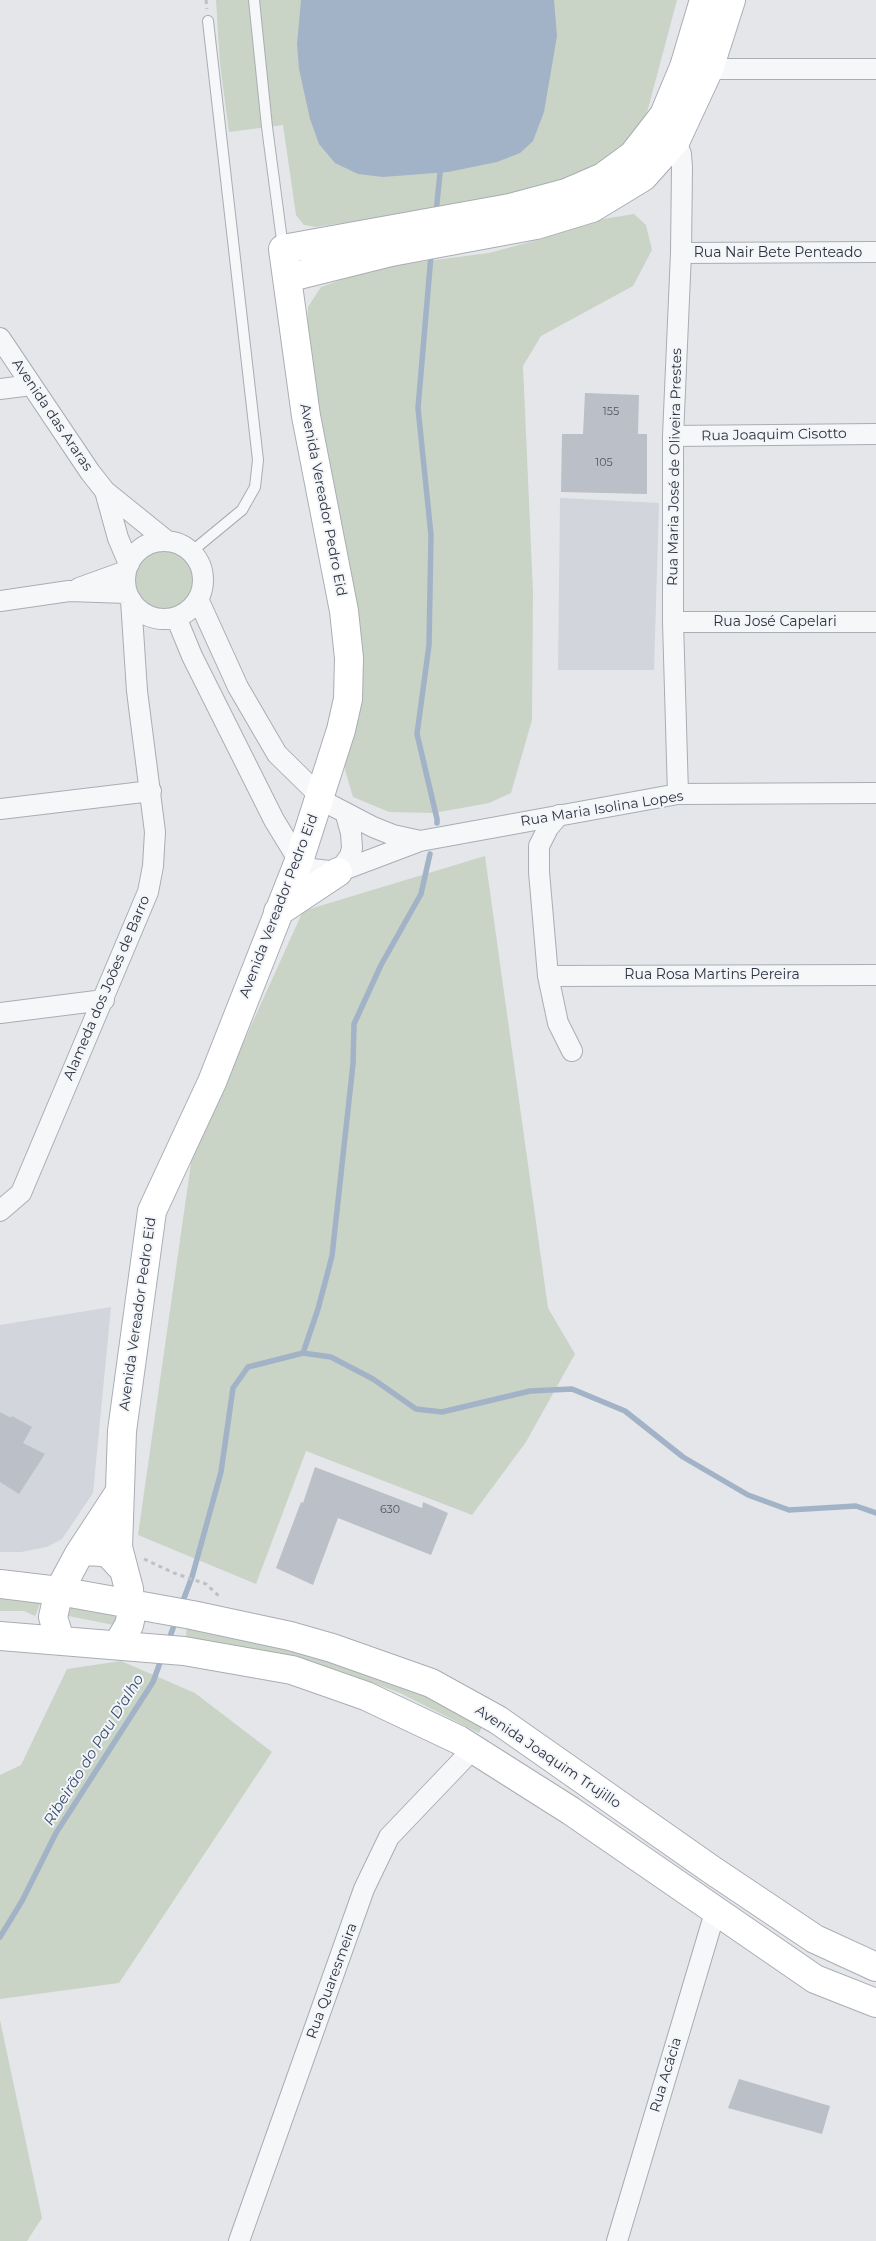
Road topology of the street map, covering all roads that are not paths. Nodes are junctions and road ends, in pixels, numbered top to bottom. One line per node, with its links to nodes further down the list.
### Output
1 (254, 0): 9 (lane)
2 (704, 0): 5 (street)
3 (731, 0): 5 (street)
4 (208, 21): 20 (lane)
5 (696, 68): 6 (street); 7 (street); 8 (street)
6 (876, 69)
7 (664, 115): 8 (street, Rua Maria José de Oliveira Prestes); 9 (street)
8 (676, 140): 11 (street, Rua Maria José de Oliveira Prestes); 12 (street)
9 (284, 249): 12 (street, Avenida Vereador Pedro Eid)
10 (876, 252): 11 (street, Rua Nair Bete Penteado)
11 (681, 253): 17 (street, Rua Maria José de Oliveira Prestes)
12 (287, 278): 36 (street, Avenida Vereador Pedro Eid)
13 (0, 338): 14 (street, Avenida das Araras)
14 (31, 384): 15 (street); 18 (street, Avenida das Araras)
15 (0, 389)
16 (876, 434): 17 (street, Rua Joaquim Cisotto)
17 (672, 436): 28 (street, Rua Maria José de Oliveira Prestes)
18 (106, 491): 19 (street, Avenida das Araras); 21 (street, Avenida das Araras)
19 (166, 542): 20 (street); 21 (street)
20 (191, 552): 24 (street)
21 (128, 567): 22 (street); 23 (street)
22 (69, 591): 23 (street); 25 (street)
23 (129, 596): 27 (street); 30 (street, Alameda dos Joões de Barro)
24 (198, 599): 26 (street); 31 (street, Rua Maria Isolina Lopes)
25 (0, 601)
26 (176, 617): 27 (street); 32 (street)
27 (154, 618): 30 (street)
28 (674, 622): 29 (street, Rua José Capelari); 35 (street, Rua Maria José de Oliveira Prestes)
29 (876, 622)
30 (134, 661): 33 (street, Alameda dos Joões de Barro)
31 (249, 706): 32 (street); 36 (street, Rua Maria Isolina Lopes)
32 (224, 720): 41 (street)
33 (151, 790): 37 (street); 46 (street, Alameda dos Joões de Barro)
34 (876, 793): 35 (street, Rua Maria Isolina Lopes)
35 (678, 794): 39 (street, Rua Maria Isolina Lopes)
36 (320, 797): 38 (street, Rua Maria Isolina Lopes); 41 (street, Avenida Vereador Pedro Eid)
37 (0, 810)
38 (346, 815): 40 (street, Rua Maria Isolina Lopes); 42 (street)
39 (559, 815): 40 (street, Rua Maria Isolina Lopes); 45 (street)
40 (420, 841): 42 (street, Rua Maria Isolina Lopes)
41 (299, 861): 42 (street); 43 (street, Avenida Vereador Pedro Eid)
42 (338, 872): 43 (street)
43 (278, 912): 50 (street, Avenida Vereador Pedro Eid)
44 (876, 975): 45 (street, Rua Rosa Martins Pereira)
45 (548, 976): 48 (street)
46 (104, 1000): 47 (street); 49 (street, Alameda dos Joões de Barro)
47 (0, 1013)
48 (572, 1051)
49 (1, 1210)
50 (119, 1491): 51 (street, Avenida Vereador Pedro Eid); 52 (street, Avenida Vereador Pedro Eid)
51 (79, 1554): 52 (street); 54 (street, Avenida Vereador Pedro Eid)
52 (124, 1570): 55 (street, Avenida Vereador Pedro Eid)
53 (0, 1584): 54 (street, Avenida Joaquim Trujillo)
54 (59, 1591): 55 (street, Avenida Joaquim Trujillo); 57 (street, Avenida Vereador Pedro Eid)
55 (139, 1606): 58 (street); 61 (street, Avenida Joaquim Trujillo)
56 (0, 1636): 57 (street)
57 (60, 1640): 58 (street)
58 (127, 1645): 59 (street)
59 (473, 1749): 60 (street); 63 (street, Rua Quaresmeira)
60 (716, 1909): 62 (street); 64 (street, Rua Acácia)
61 (876, 1967)
62 (876, 2003)
63 (239, 2241)
64 (617, 2241)

